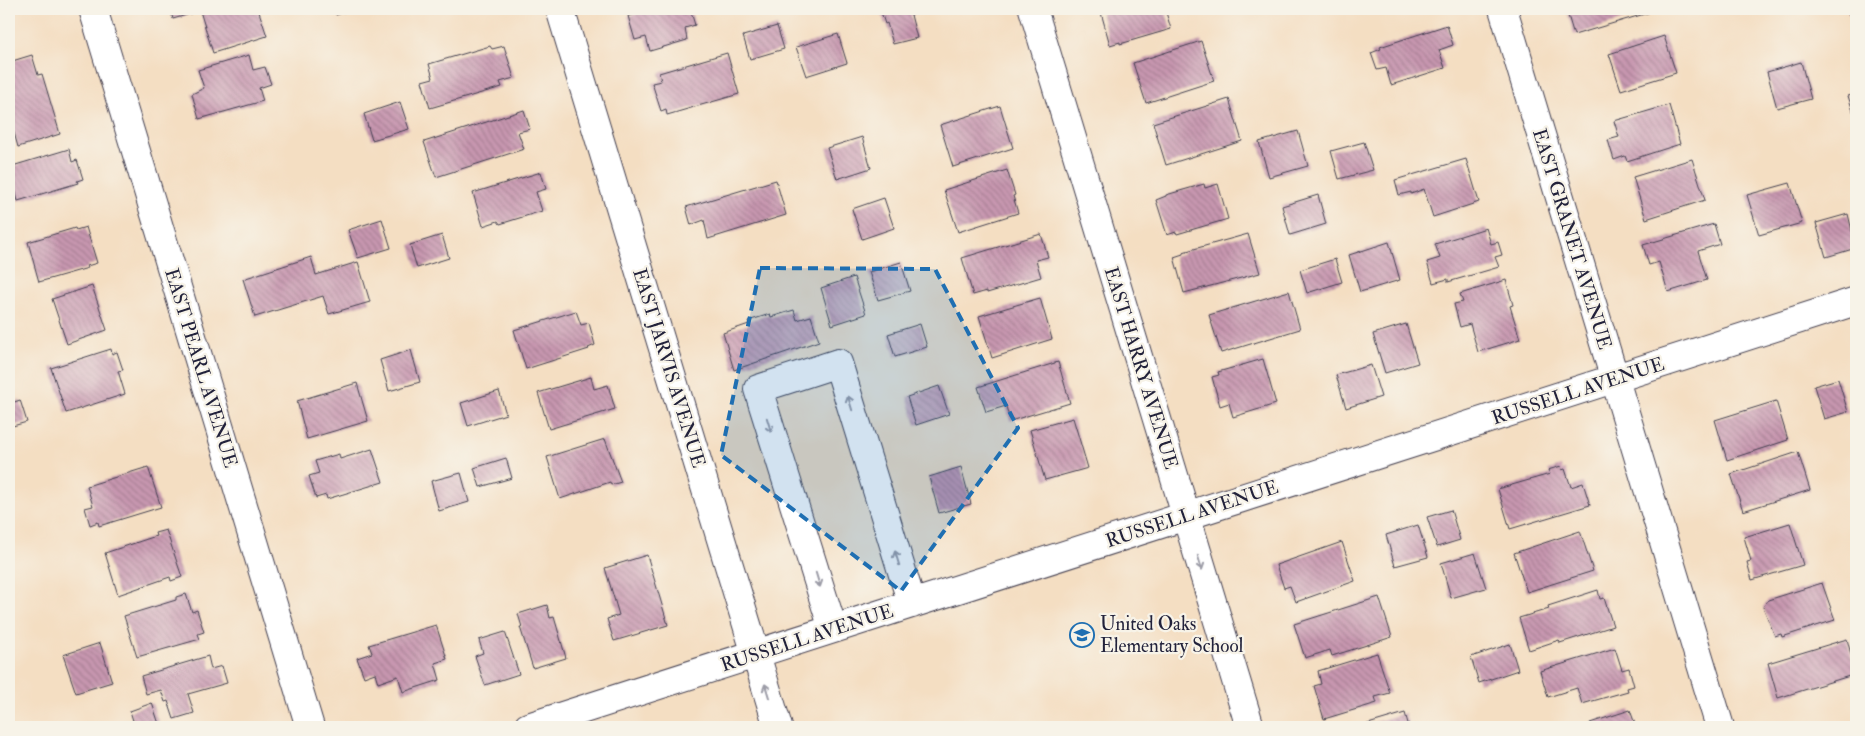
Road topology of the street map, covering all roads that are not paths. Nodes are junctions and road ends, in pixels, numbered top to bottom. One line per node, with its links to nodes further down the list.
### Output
1 (93, 9): 11 (street, EAST PEARL AVENUE)
2 (560, 9): 10 (street, EAST JARVIS AVENUE)
3 (1033, 9): 7 (street, EAST HARRY AVENUE)
4 (1502, 9): 6 (street, EAST GRANET AVENUE)
5 (1856, 301): 6 (street, RUSSELL AVENUE)
6 (1614, 379): 7 (street, RUSSELL AVENUE); 15 (street, EAST GRANET AVENUE)
7 (1186, 516): 8 (street, RUSSELL AVENUE); 14 (street, EAST HARRY AVENUE, one-way to 14)
8 (912, 604): 9 (street, RUSSELL AVENUE); 9 (street, one-way to 9)
9 (833, 629): 10 (street, RUSSELL AVENUE)
10 (756, 654): 12 (street, RUSSELL AVENUE); 13 (street, EAST JARVIS AVENUE, one-way to 10)
11 (310, 727)
12 (528, 727)
13 (778, 727)
14 (1250, 727)
15 (1720, 727)

